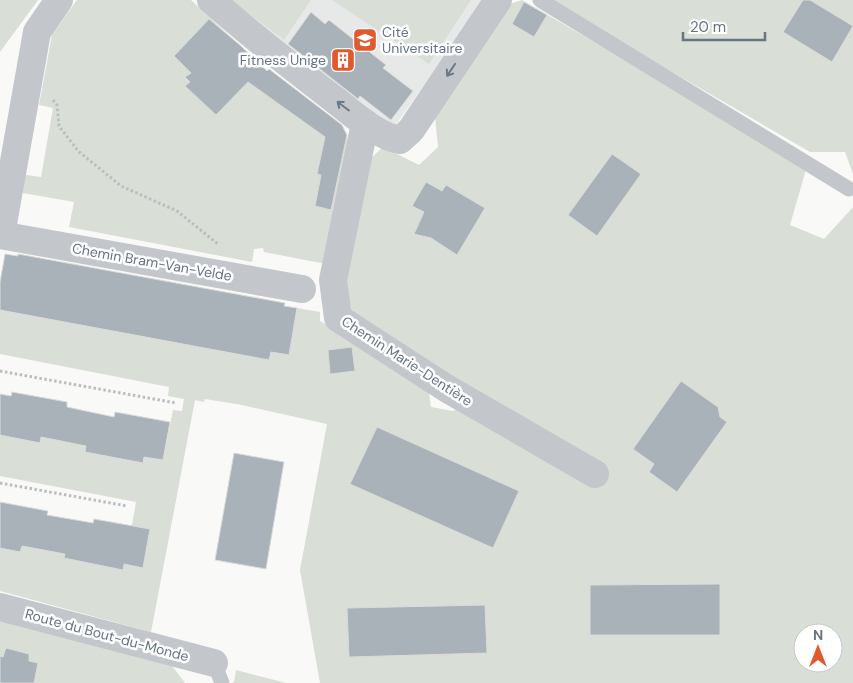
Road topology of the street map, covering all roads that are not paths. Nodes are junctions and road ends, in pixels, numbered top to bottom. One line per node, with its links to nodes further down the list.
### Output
1 (59, 0): 7 (street, Chemin Bram-Van-Velde)
2 (211, 0): 5 (street, one-way to 2)
3 (498, 0): 5 (street, one-way to 5)
4 (540, 0): 6 (lane)
5 (365, 123): 9 (street, Chemin Marie-Dentière)
6 (849, 189)
7 (1, 235): 8 (street, Chemin Bram-Van-Velde)
8 (302, 289)
9 (595, 474)
10 (0, 607): 11 (street, Route du Bout-du-Monde)
11 (218, 673)

